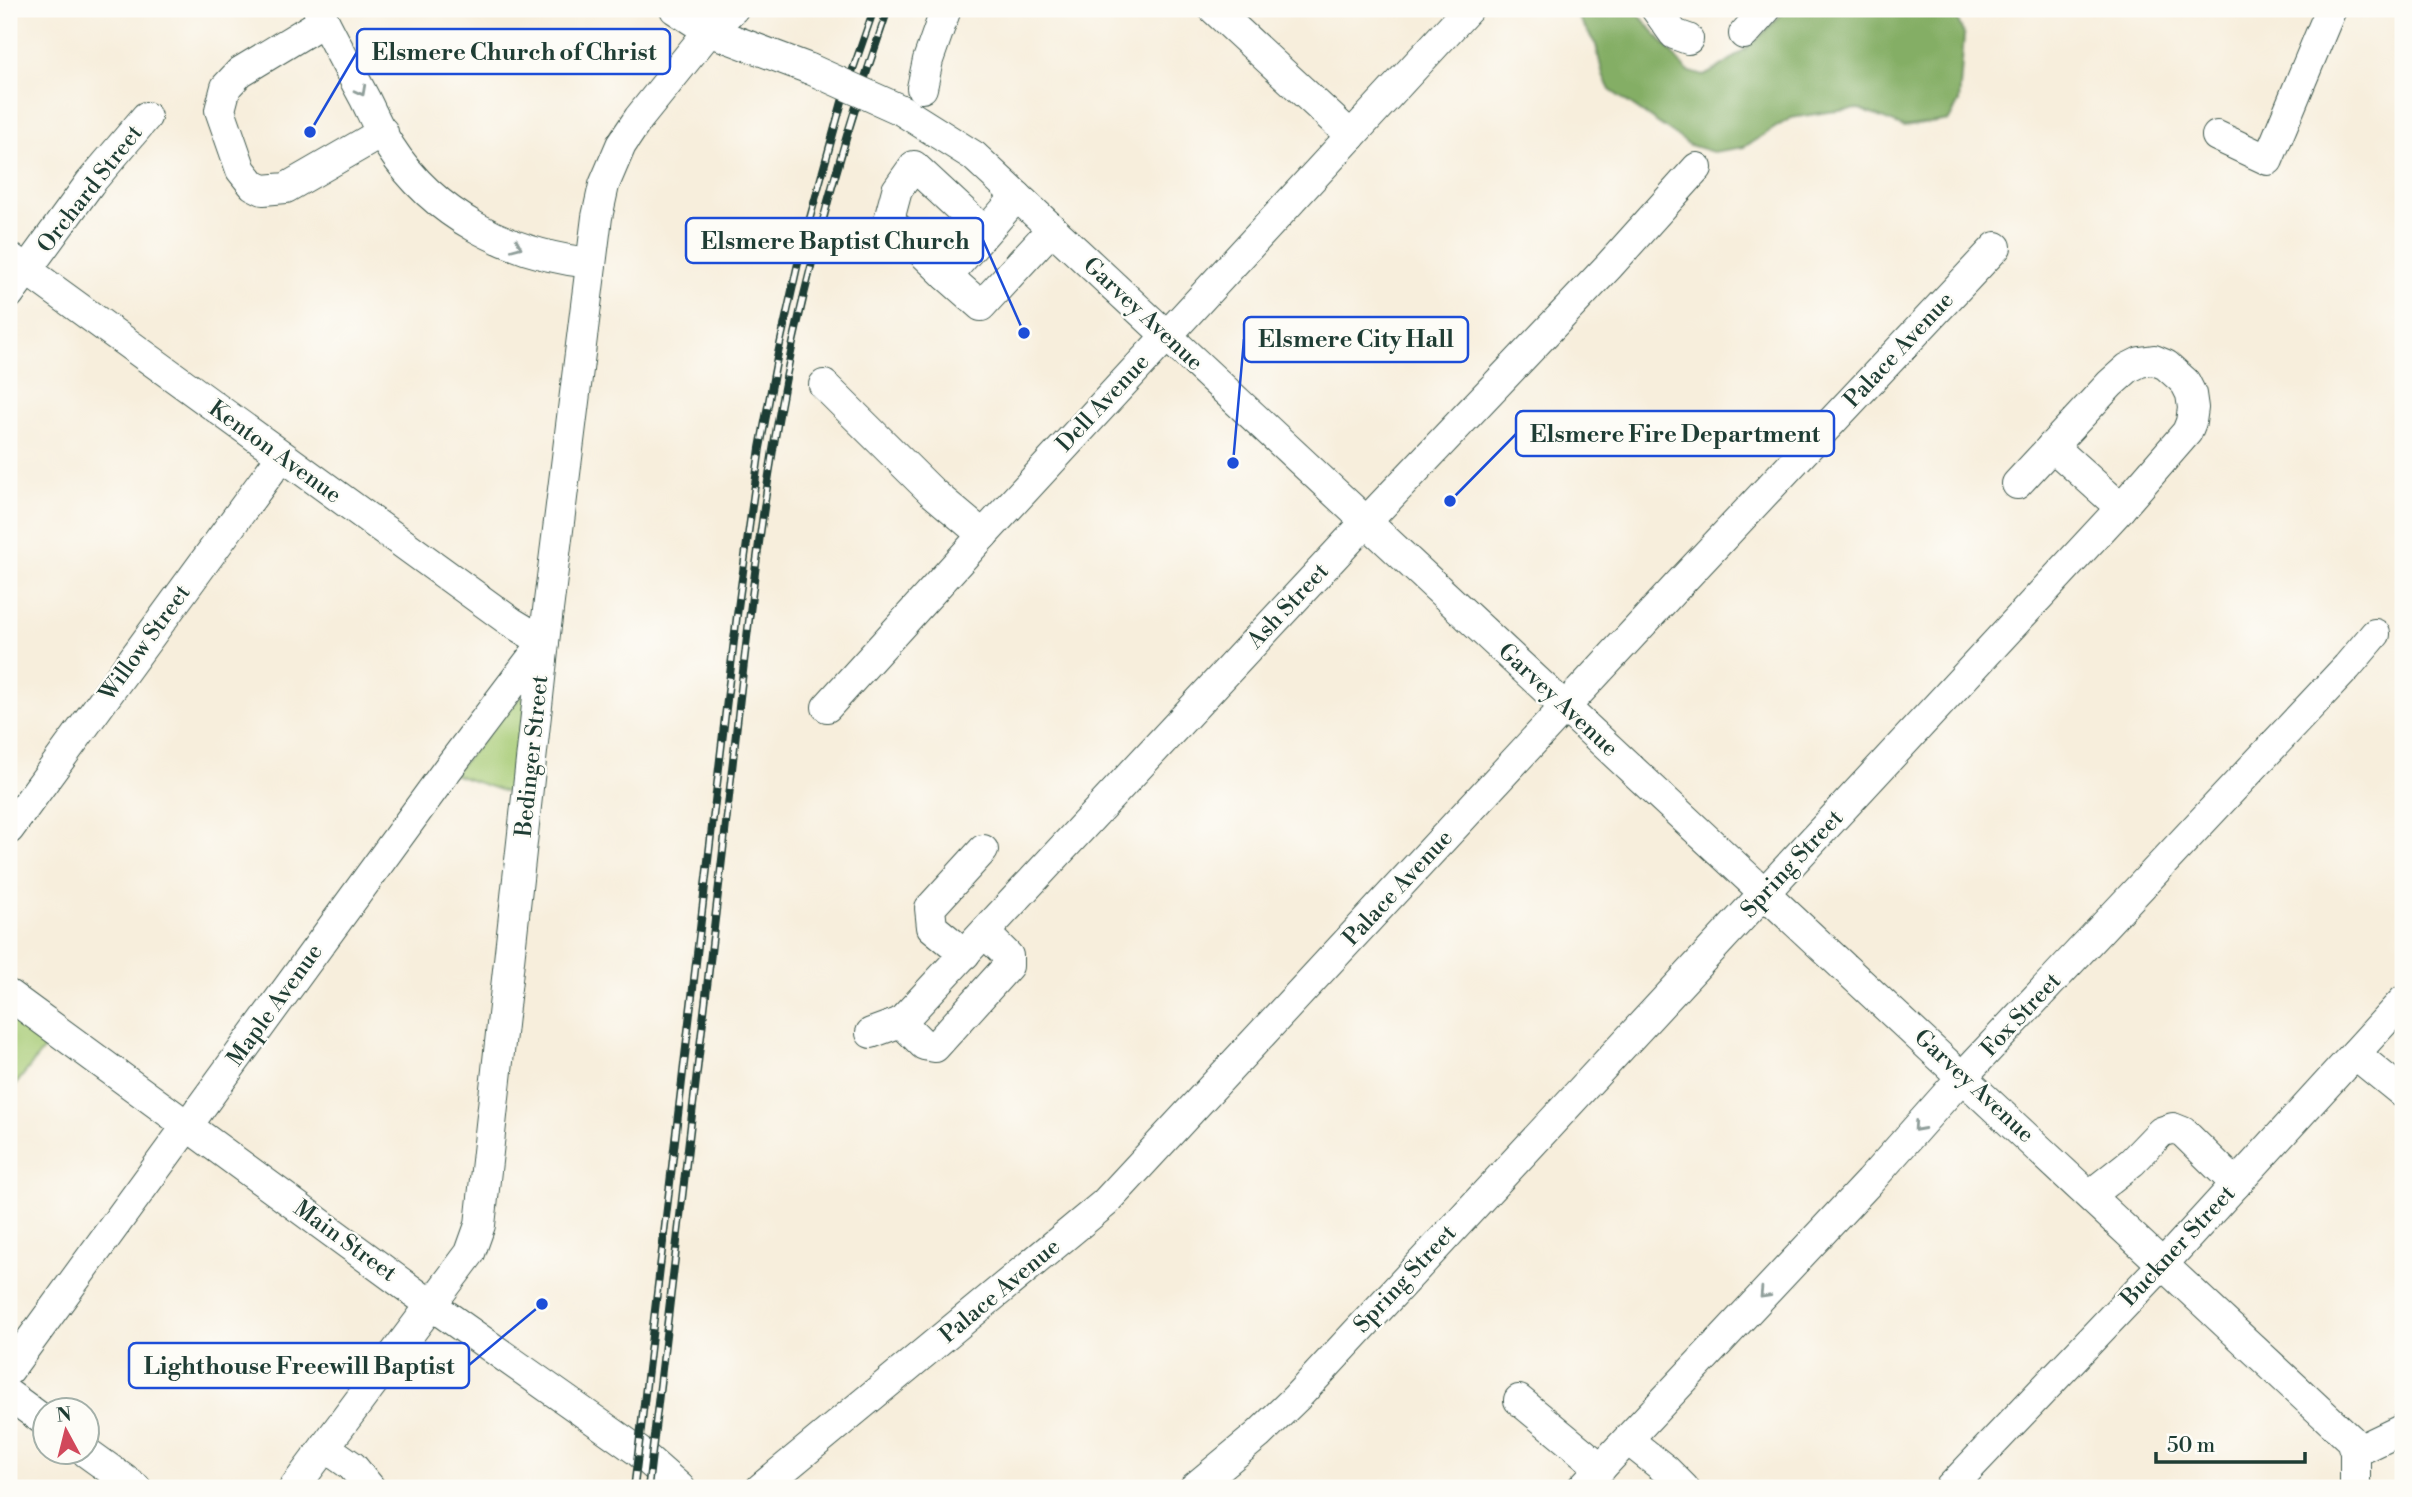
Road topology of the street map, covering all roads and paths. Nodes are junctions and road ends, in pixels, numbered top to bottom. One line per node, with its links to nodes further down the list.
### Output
1 (675, 9): 10 (street, Garvey Avenue)
2 (733, 9): 10 (street, Bedinger Street)
3 (946, 9): 13 (street)
4 (1214, 9): 16 (street)
5 (1656, 9): 12 (street)
6 (1766, 9): 11 (street)
7 (2331, 9): 17 (street)
8 (1461, 11): 16 (street, Dell Avenue)
9 (321, 15): 15 (street, one-way to 15); 15 (street)
10 (709, 31): 19 (street, Garvey Avenue, bridge); 24 (street, Bedinger Street)
11 (1744, 34)
12 (1688, 39)
13 (922, 88)
14 (146, 117): 23 (street, Orchard Street)
15 (383, 132): 24 (street, one-way to 24)
16 (1351, 136): 27 (street, Dell Avenue)
17 (2217, 136)
18 (1697, 167): 33 (street, Ash Street)
19 (1017, 196): 20 (street, Garvey Avenue); 21 (street)
20 (1052, 229): 25 (street); 27 (street, Garvey Avenue)
21 (985, 232): 25 (street); 25 (street)
22 (1996, 247): 38 (street, Palace Avenue)
23 (18, 263): 26 (street, Orchard Street); 30 (street, Kenton Avenue)
24 (591, 263): 36 (street, Bedinger Street)
25 (947, 276)
26 (9, 294)
27 (1166, 335): 33 (street, Garvey Avenue); 34 (street, Dell Avenue)
28 (824, 385): 34 (street)
29 (2052, 446): 31 (street, Spring Street); 32 (street); 32 (street, Spring Street)
30 (281, 457): 36 (street, Kenton Avenue); 39 (street, Willow Street)
31 (2017, 484)
32 (2121, 508): 41 (street, Spring Street)
33 (1366, 522): 38 (street, Garvey Avenue); 42 (street, Ash Street)
34 (983, 534): 37 (street, Dell Avenue)
35 (2375, 634): 48 (street, Fox Street)
36 (544, 642): 50 (street, Maple Avenue); 54 (street, Bedinger Street)
37 (827, 707)
38 (1566, 708): 41 (street, Garvey Avenue); 69 (street, Palace Avenue)
39 (9, 829)
40 (983, 850): 42 (street)
41 (1765, 893): 48 (street, Garvey Avenue); 70 (street, Spring Street)
42 (975, 943): 45 (street, Ash Street); 45 (street)
43 (9, 995): 50 (street, Main Street)
44 (2403, 1001): 47 (street, Buckner Street)
45 (901, 1022): 46 (street, Ash Street)
46 (871, 1033)
47 (2355, 1054): 49 (street); 51 (street, Buckner Street)
48 (1963, 1076): 52 (street, Garvey Avenue); 60 (street, Fox Street, one-way to 60)
49 (2403, 1093)
50 (187, 1126): 54 (street, Main Street); 55 (street, Maple Avenue)
51 (2236, 1184): 52 (street); 53 (street, Buckner Street)
52 (2090, 1195): 53 (street, Garvey Avenue)
53 (2163, 1264): 62 (street, Garvey Avenue); 72 (street, Buckner Street)
54 (430, 1304): 61 (street, Bedinger Street); 68 (street, Main Street)
55 (9, 1370)
56 (9, 1395): 58 (street)
57 (1519, 1400): 64 (street)
58 (32, 1412)
59 (2403, 1429): 62 (street)
60 (1628, 1440): 64 (street, Fox Street); 71 (street)
61 (325, 1447): 66 (street, Bedinger Street); 67 (street)
62 (2355, 1452): 73 (street)
63 (102, 1463): 65 (street)
64 (1587, 1483)
65 (136, 1488)
66 (294, 1488)
67 (370, 1488)
68 (680, 1488)
69 (761, 1488)
70 (1194, 1488)
71 (1684, 1488)
72 (1950, 1488)
73 (2355, 1488)

